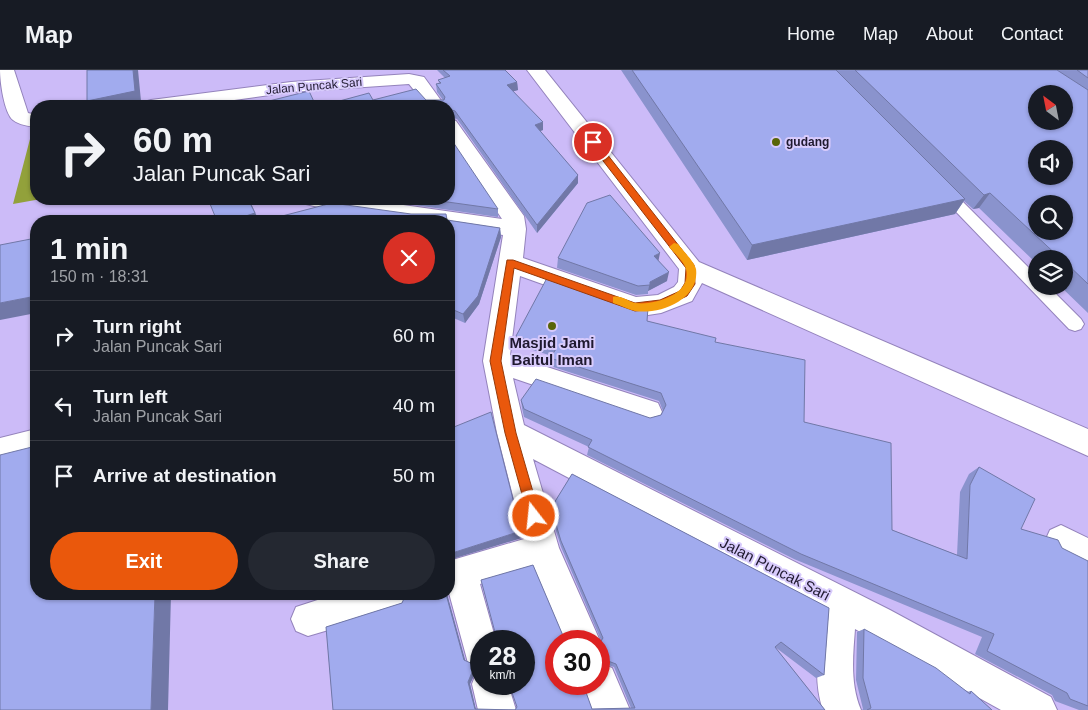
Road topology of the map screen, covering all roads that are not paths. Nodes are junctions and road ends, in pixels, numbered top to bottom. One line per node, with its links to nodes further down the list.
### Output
1 (5, 70): 5 (street)
2 (536, 70): 13 (street)
3 (237, 100): 4 (street, Jalan Puncak Sari)
4 (432, 100)
5 (30, 120)
6 (455, 134): 11 (street)
7 (932, 179): 14 (lane)
8 (354, 205): 9 (street)
9 (421, 215)
10 (455, 220): 11 (street)
11 (515, 229): 12 (street)
12 (510, 263): 13 (street); 17 (street)
13 (691, 268): 21 (street)
14 (1028, 276)
15 (1047, 295): 16 (lane)
16 (1075, 324)
17 (496, 361): 18 (street); 19 (street)
18 (648, 412)
19 (510, 433): 23 (street); 26 (street, Jalan Puncak Sari)
20 (30, 440): 22 (lane)
21 (1088, 443)
22 (0, 447)
23 (544, 549): 24 (street); 29 (street)
24 (455, 575): 28 (street)
25 (373, 600): 27 (street)
26 (841, 603): 34 (street); 35 (street, Jalan Puncak Sari)
27 (308, 619)
28 (474, 630)
29 (577, 630)
30 (493, 695): 32 (street)
31 (605, 695): 33 (street)
32 (498, 710)
33 (611, 710)
34 (842, 710)
35 (1038, 710)

